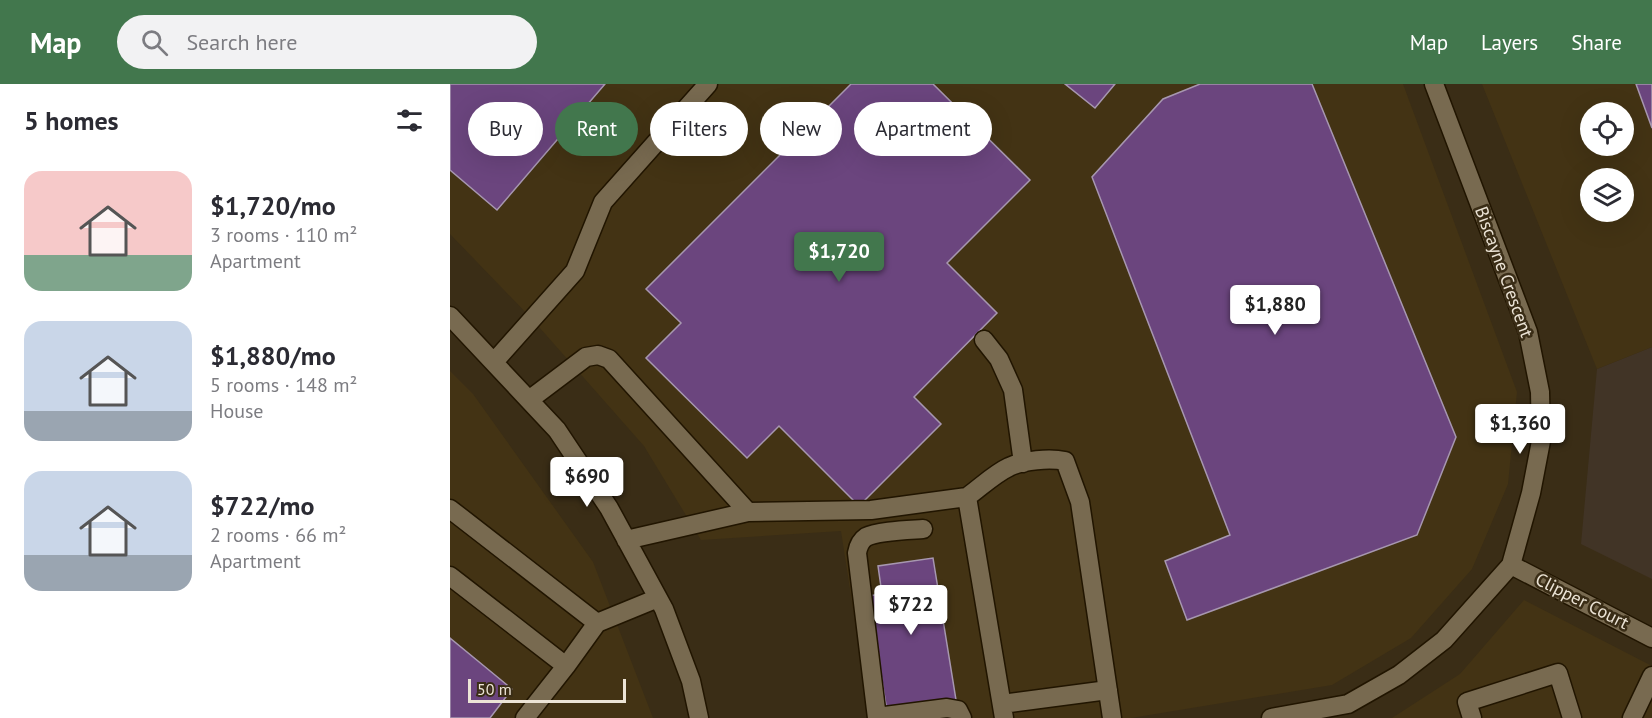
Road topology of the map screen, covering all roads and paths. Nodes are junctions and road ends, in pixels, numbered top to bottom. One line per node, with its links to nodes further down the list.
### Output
1 (708, 84): 5 (street)
2 (1434, 84): 13 (street, Biscayne Crescent)
3 (450, 315): 5 (street)
4 (984, 340): 7 (street)
5 (494, 362): 6 (street)
6 (529, 400): 10 (street); 12 (street)
7 (1023, 463): 8 (street); 20 (street)
8 (967, 497): 10 (street); 21 (street)
9 (450, 509): 16 (street)
10 (748, 512): 12 (street)
11 (923, 529): 25 (street)
12 (626, 540): 15 (street)
13 (1511, 565): 17 (street, Clipper Court); 22 (street, Biscayne Crescent)
14 (450, 576): 18 (street)
15 (658, 598): 16 (street); 24 (street)
16 (597, 623): 18 (street)
17 (1652, 638)
18 (566, 666): 23 (street)
19 (1652, 676): 31 (street)
20 (1108, 690): 21 (street); 27 (street)
21 (1003, 711)
22 (1338, 712): 28 (street, Biscayne Crescent)
23 (525, 718)
24 (699, 718)
25 (877, 718): 26 (street)
26 (962, 718)
27 (1112, 718)
28 (1271, 718)
29 (1472, 718): 30 (street)
30 (1572, 718)
31 (1632, 718)

